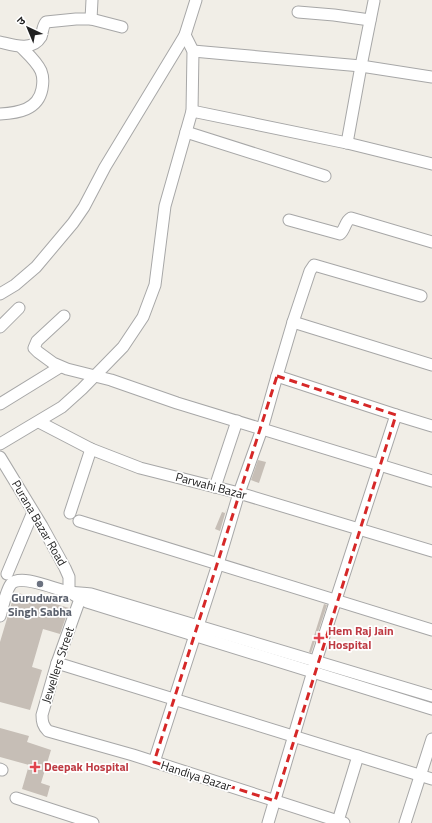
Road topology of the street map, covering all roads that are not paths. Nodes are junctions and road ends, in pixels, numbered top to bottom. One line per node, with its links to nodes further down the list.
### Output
1 (92, 0): 5 (street)
2 (196, 0): 8 (street)
3 (374, 1): 6 (street)
4 (298, 12): 6 (street)
5 (91, 19): 7 (street); 10 (street)
6 (370, 20): 12 (street)
7 (122, 27)
8 (185, 35): 11 (street); 22 (street)
9 (0, 42): 10 (street)
10 (21, 47): 15 (street)
11 (193, 51): 12 (street); 14 (street)
12 (360, 66): 13 (street); 17 (street)
13 (432, 77)
14 (192, 111): 16 (street); 17 (street)
15 (0, 114)
16 (186, 132): 19 (street); 30 (street)
17 (347, 143): 18 (street)
18 (432, 164)
19 (325, 176)
20 (289, 220): 21 (street)
21 (432, 242)
22 (0, 294)
23 (421, 296): 26 (street)
24 (19, 308): 27 (street)
25 (64, 316): 29 (street)
26 (293, 322): 28 (street); 31 (street)
27 (0, 327)
28 (432, 365)
29 (60, 367): 30 (street); 32 (street)
30 (96, 376): 34 (street); 35 (street)
31 (277, 376): 33 (street); 37 (street)
32 (0, 404)
33 (396, 415): 36 (street); 41 (street)
34 (237, 421): 37 (street); 43 (street)
35 (39, 422): 38 (street); 39 (street, Parwahi Bazar)
36 (432, 426)
37 (262, 429): 41 (street); 44 (street)
38 (0, 444)
39 (91, 449): 43 (street, Parwahi Bazar); 46 (street)
40 (0, 457): 45 (street, Purana Bazar Road)
41 (379, 465): 42 (street); 48 (street)
42 (432, 482)
43 (215, 487): 44 (street, Parwahi Bazar)
44 (239, 493): 48 (street, Parwahi Bazar); 50 (street)
45 (33, 512): 51 (street); 52 (street, Purana Bazar Road)
46 (70, 513)
47 (79, 521): 50 (street)
48 (360, 528): 49 (street, Parwahi Bazar); 54 (street)
49 (432, 551)
50 (218, 564): 54 (street); 57 (street)
51 (8, 574): 52 (street); 55 (street)
52 (69, 592): 53 (street); 57 (street)
53 (80, 599): 57 (street); 58 (street, Jewellers Street)
54 (336, 601): 56 (street); 59 (street)
55 (0, 616)
56 (432, 630)
57 (196, 632): 59 (street); 61 (street)
58 (57, 663): 61 (street); 63 (street, Jewellers Street)
59 (314, 666): 60 (street); 62 (street); 64 (street)
60 (432, 696)
61 (174, 699): 64 (street); 67 (street)
62 (432, 708)
63 (48, 731): 67 (street, Handiya Bazar)
64 (294, 736): 66 (street); 71 (street)
65 (432, 739): 68 (street)
66 (358, 756): 68 (street); 72 (street)
67 (154, 762): 71 (street, Handiya Bazar)
68 (420, 775): 69 (street); 75 (street)
69 (432, 779)
70 (16, 798): 73 (street)
71 (274, 801): 72 (street, Handiya Bazar); 74 (street)
72 (341, 822)
73 (93, 823)
74 (268, 823)
75 (405, 823)

